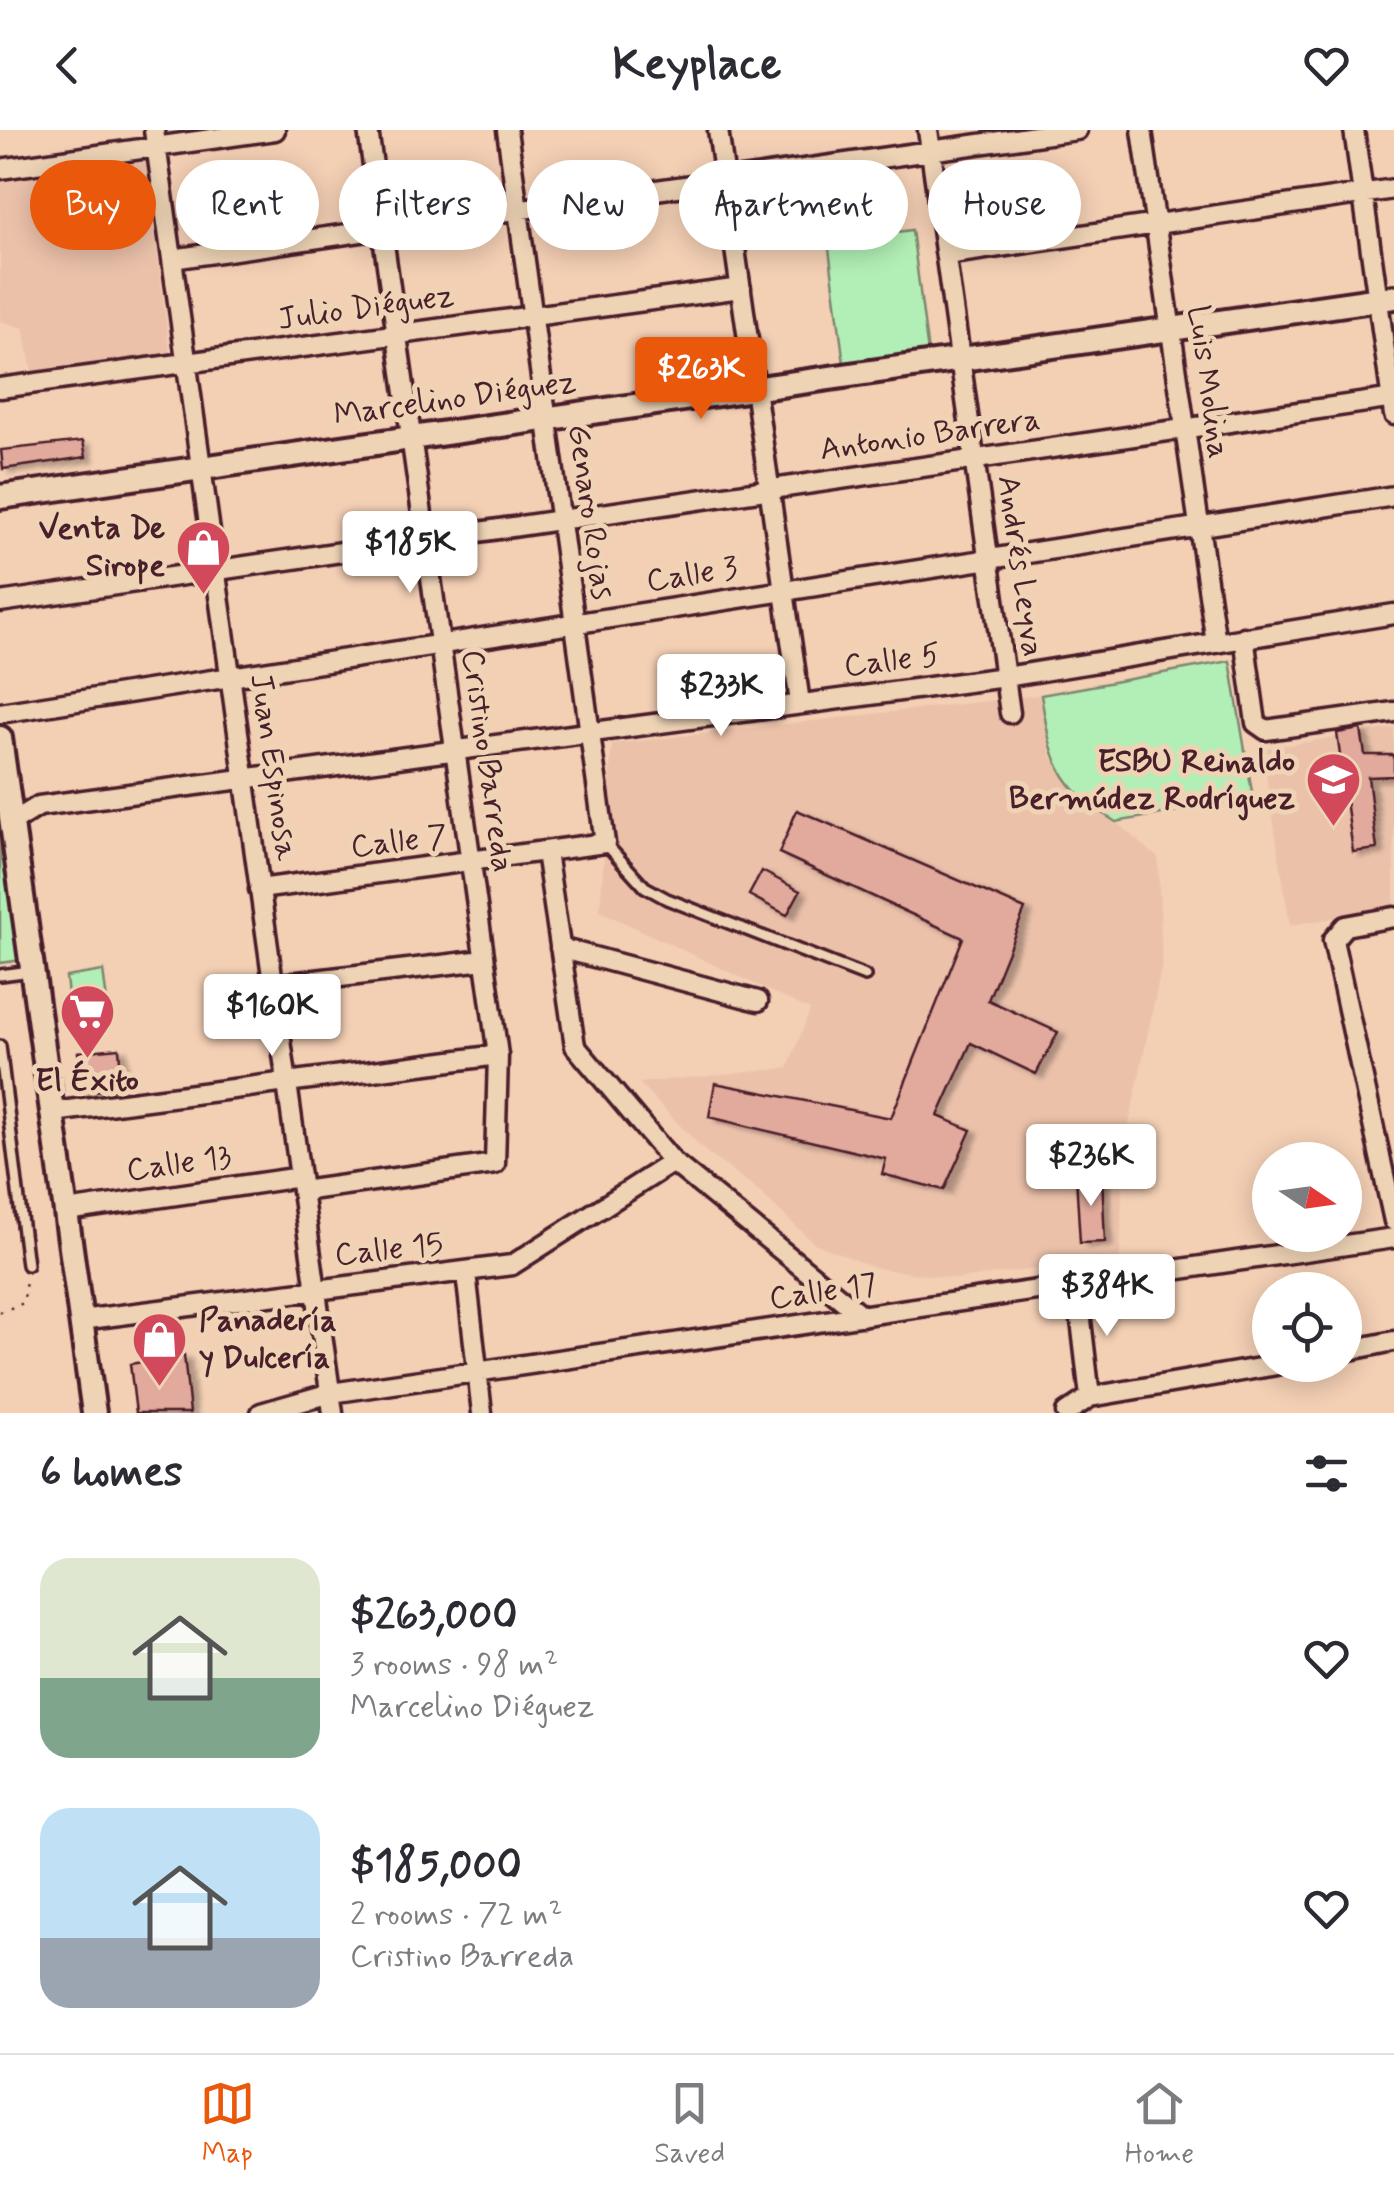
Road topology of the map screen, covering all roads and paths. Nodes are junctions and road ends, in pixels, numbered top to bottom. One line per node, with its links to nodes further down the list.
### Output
1 (275, 130): 9 (street)
2 (368, 130): 11 (street, Cristino Barreda)
3 (507, 130): 18 (street, Genaro Rojas)
4 (718, 130): 12 (street)
5 (928, 130): 10 (street, Andrés Leyva)
6 (1077, 130): 10 (street)
7 (1142, 130): 20 (street, Luis Molina)
8 (1354, 130): 17 (street)
9 (155, 139): 14 (street); 25 (street, Juan Espinosa)
10 (931, 151): 13 (street); 24 (street, Andrés Leyva)
11 (372, 160)
12 (722, 160)
13 (867, 160)
14 (0, 169)
15 (679, 187): 18 (street)
16 (1394, 189): 17 (street)
17 (1363, 194): 20 (street); 27 (street)
18 (518, 210): 19 (street); 28 (street, Genaro Rojas)
19 (507, 212)
20 (1156, 224): 24 (street); 29 (street, Luis Molina)
21 (339, 236): 25 (street)
22 (385, 250): 30 (street, Cristino Barreda)
23 (735, 250): 26 (street)
24 (946, 255): 31 (street, Andrés Leyva)
25 (172, 260): 32 (street, Juan Espinosa)
26 (741, 288): 28 (street, Julio Diéguez); 34 (street)
27 (1386, 298): 29 (street, Marcelino Diéguez); 35 (street)
28 (533, 316): 30 (street, Julio Diéguez); 36 (street, Genaro Rojas)
29 (1170, 328): 31 (street, Marcelino Diéguez); 37 (street, Luis Molina)
30 (397, 336): 32 (street, Julio Diéguez); 38 (street, Cristino Barreda)
31 (962, 358): 34 (street, Marcelino Diéguez); 39 (street, Andrés Leyva)
32 (186, 362): 33 (street, Julio Diéguez); 40 (street, Juan Espinosa)
33 (0, 388)
34 (755, 388): 36 (street, Marcelino Diéguez); 41 (street)
35 (1393, 404): 37 (street, Antonio Barrera)
36 (547, 418): 38 (street, Marcelino Diéguez); 44 (street, Genaro Rojas)
37 (1184, 428): 39 (street, Antonio Barrera); 45 (street, Luis Molina)
38 (412, 438): 40 (street, Marcelino Diéguez); 46 (street, Cristino Barreda)
39 (975, 459): 41 (street, Antonio Barrera); 47 (street, Andrés Leyva)
40 (201, 468): 43 (street, Marcelino Diéguez); 48 (street, Juan Espinosa)
41 (770, 489): 44 (street, Antonio Barrera); 49 (street)
42 (1394, 496): 45 (street, Calle 3)
43 (0, 497)
44 (561, 520): 46 (street, Antonio Barrera); 52 (street, Genaro Rojas)
45 (1198, 526): 47 (street, Calle 3); 54 (street, Luis Molina)
46 (426, 540): 48 (street, Antonio Barrera); 55 (street, Cristino Barreda)
47 (989, 558): 49 (street, Calle 3); 56 (street, Andrés Leyva)
48 (215, 571): 50 (street, Antonio Barrera); 57 (street, Juan Espinosa)
49 (784, 590): 52 (street, Calle 3); 58 (street)
50 (0, 602)
51 (1394, 614): 53 (street, Calle 5)
52 (575, 625): 55 (street, Calle 3); 62 (street, Genaro Rojas)
53 (1244, 637): 54 (street, Calle 5); 59 (street)
54 (1216, 643): 56 (street, Calle 5)
55 (441, 646): 57 (street, Calle 3); 64 (street, Cristino Barreda)
56 (1005, 676): 58 (street, Calle 5); 61 (street, Andrés Leyva)
57 (230, 677): 60 (street, Calle 3); 65 (street, Juan Espinosa)
58 (800, 703): 62 (street, Calle 5)
59 (1394, 712)
60 (0, 713)
61 (1010, 713)
62 (590, 734): 64 (street, Calle 5); 67 (street, Genaro Rojas)
63 (0, 738): 66 (street)
64 (455, 753): 65 (street, Calle 5); 69 (street, Cristino Barreda)
65 (244, 780): 66 (street, Calle 5); 70 (street, Juan Espinosa)
66 (7, 811): 74 (street)
67 (605, 842): 68 (street, Calle 7); 76 (lane)
68 (546, 852): 69 (street, Calle 7); 72 (street)
69 (471, 864): 70 (street, Calle 7); 73 (street, Cristino Barreda)
70 (259, 889): 77 (street, Juan Espinosa)
71 (1394, 917): 87 (street)
72 (560, 948): 78 (street); 83 (street)
73 (484, 960): 77 (street); 80 (street, Cristino Barreda)
74 (33, 970): 75 (lane); 82 (street)
75 (0, 975)
76 (864, 976)
77 (273, 984): 81 (street, Juan Espinosa)
78 (758, 1001)
79 (0, 1046): 89 (lane)
80 (498, 1055): 81 (street); 84 (street, Cristino Barreda)
81 (286, 1081): 82 (street); 85 (street, Juan Espinosa)
82 (53, 1112): 86 (street)
83 (674, 1162): 90 (street, Calle 15); 94 (street)
84 (495, 1164): 85 (street, Calle 13)
85 (301, 1184): 86 (street, Calle 13); 92 (street, Juan Espinosa)
86 (66, 1212): 95 (street)
87 (1394, 1221)
88 (1394, 1238): 91 (street, Calle 17)
89 (27, 1266): 93 (path)
90 (466, 1273): 92 (street, Calle 15); 99 (street)
91 (1077, 1286): 94 (street, Calle 17); 101 (street)
92 (315, 1288): 95 (street, Calle 15); 100 (street, Juan Espinosa)
93 (0, 1312)
94 (862, 1316): 99 (street, Calle 17)
95 (81, 1320): 102 (street)
96 (1394, 1341): 97 (street)
97 (1362, 1348)
98 (1252, 1370): 101 (street)
99 (478, 1373): 100 (street, Calle 17); 105 (street)
100 (331, 1392): 103 (street, Calle 17); 104 (street, Juan Espinosa)
101 (1090, 1397): 106 (street)
102 (94, 1413)
103 (262, 1413)
104 (334, 1413)
105 (482, 1413)
106 (1066, 1413)

